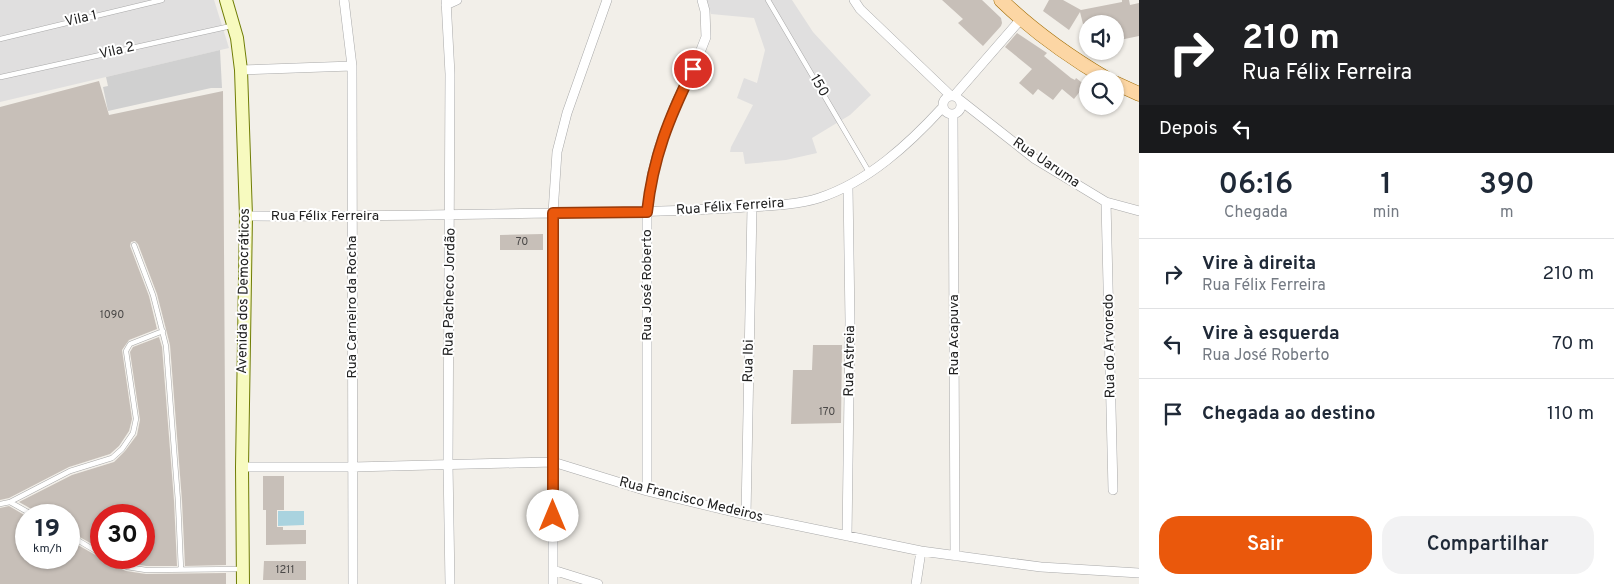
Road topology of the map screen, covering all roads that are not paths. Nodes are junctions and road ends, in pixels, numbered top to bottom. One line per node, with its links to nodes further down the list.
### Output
1 (162, 0): 13 (lane, Vila 1)
2 (226, 0): 12 (street, Avenida dos Democráticos)
3 (344, 0): 14 (street, Rua Carneiro da Rocha)
4 (458, 0): 10 (street)
5 (607, 0): 29 (street)
6 (702, 0): 28 (street, Rua José Roberto)
7 (768, 0): 23 (lane, 150)
8 (854, 0): 20 (street, Rua Uaruma)
9 (1001, 0): 11 (main road)
10 (446, 2): 31 (street, Rua Pacheco Jordão)
11 (1021, 19): 16 (main road); 20 (street)
12 (234, 26): 15 (street, Avenida dos Democráticos); 17 (lane, Vila 2)
13 (0, 39)
14 (352, 66): 15 (street); 32 (street, Rua Carneiro da Rocha)
15 (241, 70): 30 (street, Avenida dos Democráticos)
16 (1093, 70)
17 (1, 77)
18 (1124, 87): 19 (main road)
19 (1138, 93)
20 (955, 97): 21 (street); 22 (street); 25 (street, Rua Uaruma)
21 (943, 107): 22 (street); 23 (street, Rua Félix Ferreira)
22 (953, 114): 47 (street, Rua Acapuva)
23 (869, 172): 24 (street, Rua Félix Ferreira)
24 (848, 187): 26 (street, Rua Félix Ferreira); 45 (street, Rua Astreia)
25 (1106, 202): 27 (street, Rua Uaruma); 39 (street, Rua do Arvoredo)
26 (752, 207): 28 (street, Rua Félix Ferreira); 44 (street, Rua Ibi)
27 (1139, 211)
28 (647, 212): 29 (street, Rua Félix Ferreira); 40 (street, Rua José Roberto)
29 (553, 213): 31 (street, Rua Félix Ferreira); 35 (street)
30 (246, 216): 32 (street, Rua Félix Ferreira); 37 (street, Avenida dos Democráticos)
31 (450, 216): 32 (street, Rua Félix Ferreira); 36 (street, Rua Pacheco Jordão)
32 (352, 217): 38 (street, Rua Carneiro da Rocha)
33 (134, 245): 34 (lane)
34 (163, 331): 41 (lane); 49 (lane)
35 (552, 462): 36 (street, Rua Francisco Medeiros); 40 (street, Rua Francisco Medeiros); 51 (street)
36 (448, 464): 38 (street, Rua Francisco Medeiros); 55 (street, Rua Pacheco Jordão)
37 (242, 467): 38 (street, Rua Francisco Medeiros); 50 (street, Avenida dos Democráticos)
38 (353, 467): 54 (street, Rua Carneiro da Rocha)
39 (1113, 490)
40 (647, 491): 44 (street, Rua Francisco Medeiros)
41 (10, 502): 42 (lane); 43 (lane)
42 (0, 504)
43 (15, 505)
44 (746, 515): 45 (street, Rua Francisco Medeiros)
45 (847, 536): 46 (street, Rua Francisco Medeiros)
46 (921, 551): 47 (street, Rua Francisco Medeiros); 58 (street)
47 (955, 556): 52 (street, Rua Francisco Medeiros)
48 (155, 569): 49 (lane)
49 (181, 569): 50 (lane)
50 (243, 569): 53 (street, Avenida dos Democráticos)
51 (553, 570): 56 (street); 57 (street)
52 (1139, 573)
53 (243, 584)
54 (353, 584)
55 (450, 584)
56 (553, 584)
57 (598, 584)
58 (916, 584)

